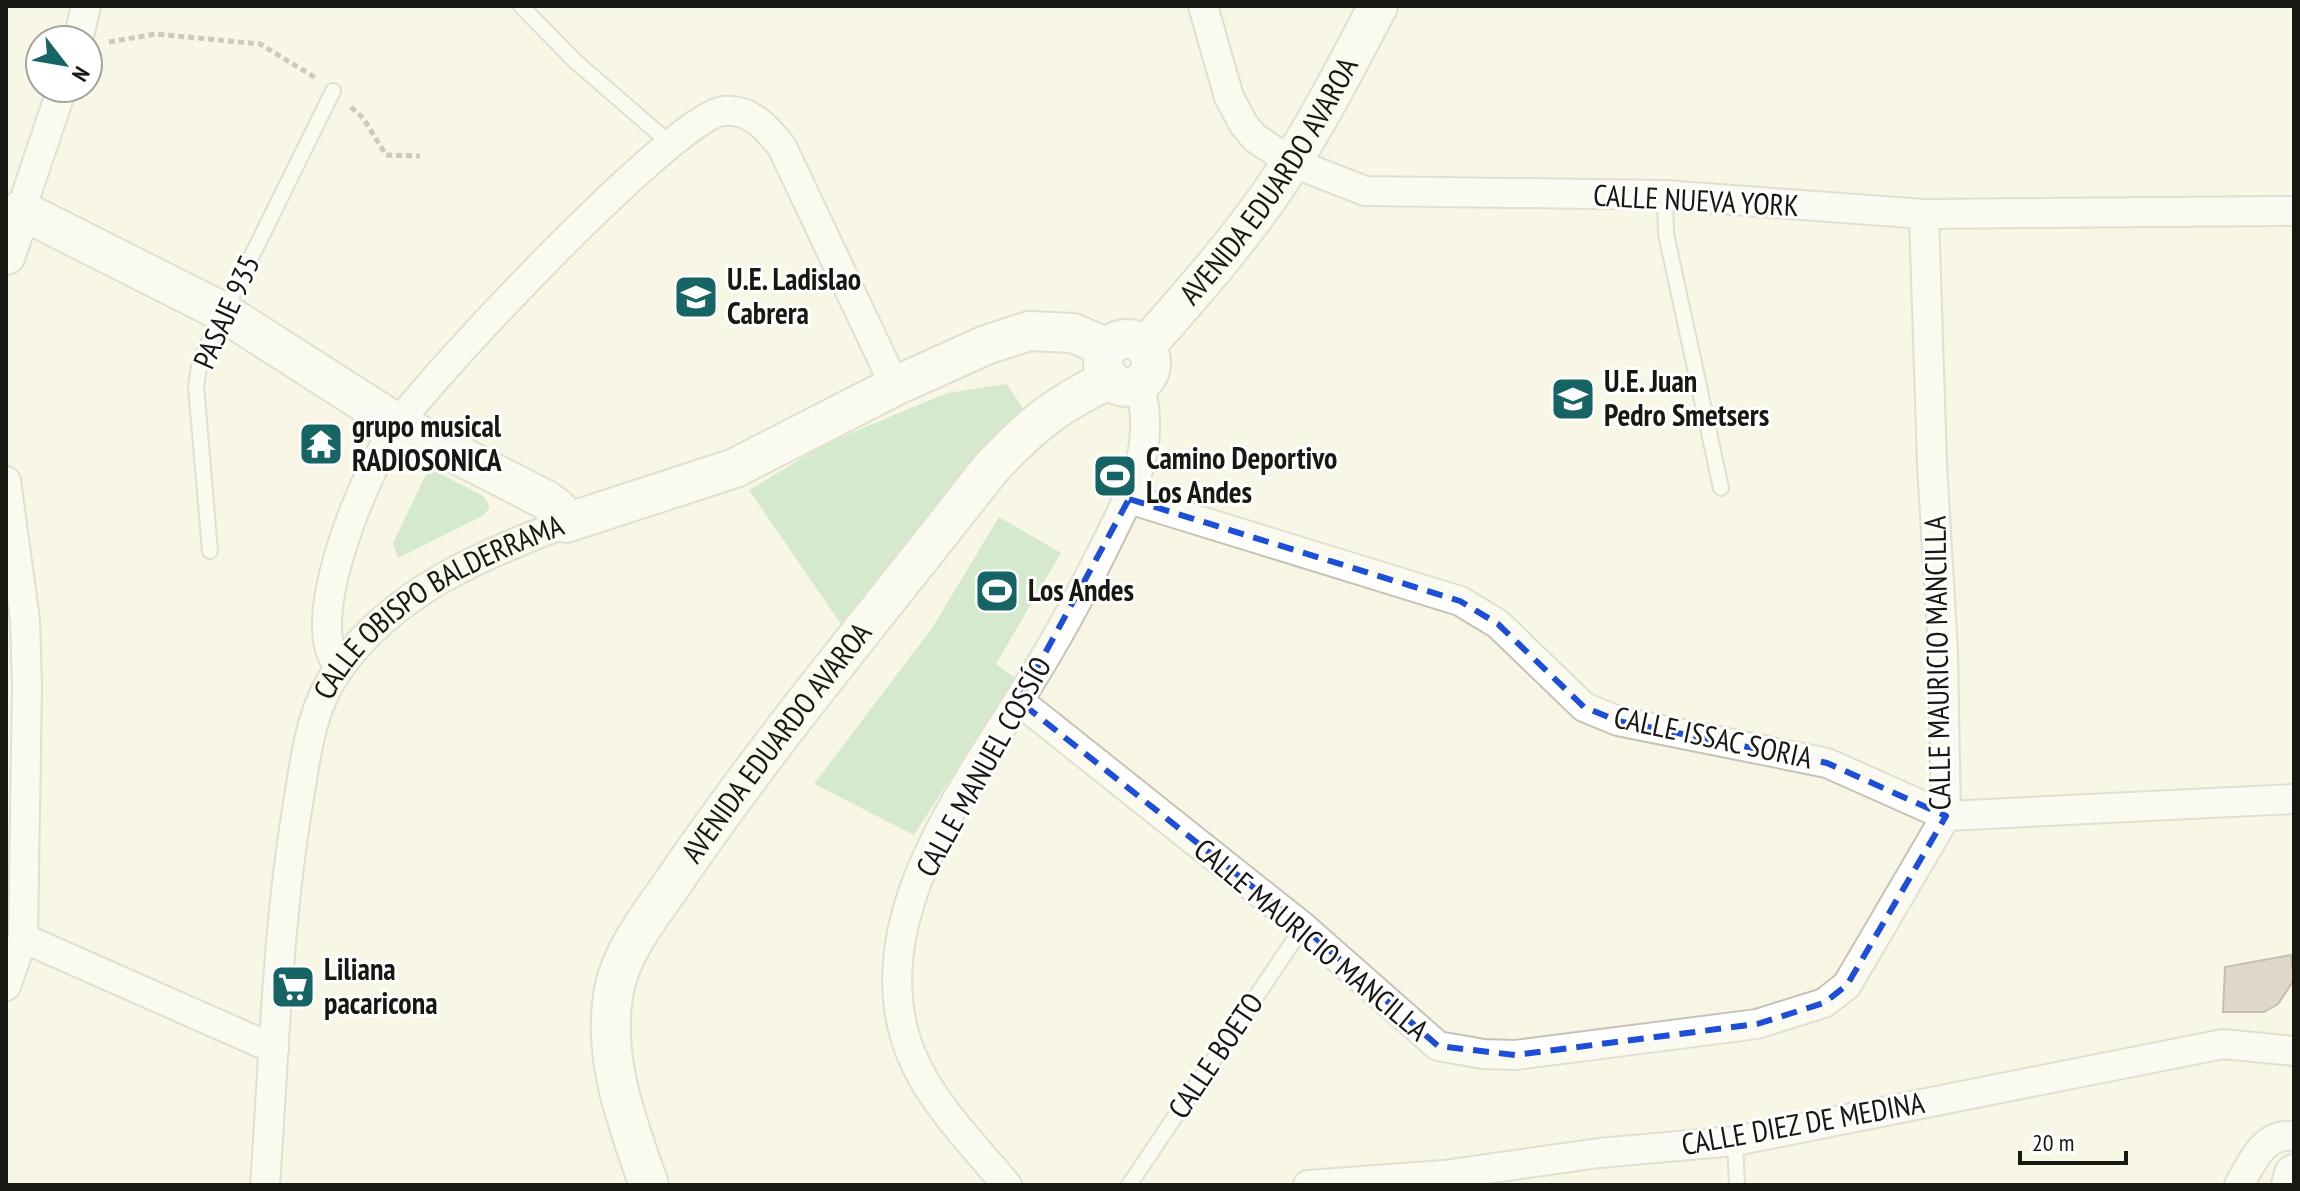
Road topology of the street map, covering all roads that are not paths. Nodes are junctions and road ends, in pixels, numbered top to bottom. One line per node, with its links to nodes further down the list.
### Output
1 (521, 6): 6 (lane)
2 (1203, 6): 7 (street, CALLE NUEVA YORK)
3 (1378, 6): 7 (street, AVENIDA EDUARDO AVAROA)
4 (333, 91): 13 (lane, PASAJE 935)
5 (57, 104): 9 (street)
6 (672, 145): 15 (street); 16 (street)
7 (1291, 162): 8 (street, CALLE NUEVA YORK); 14 (street, AVENIDA EDUARDO AVAROA)
8 (1665, 195): 11 (street, CALLE NUEVA YORK); 18 (lane)
9 (21, 210): 12 (street); 13 (street)
10 (2294, 211): 11 (street, CALLE NUEVA YORK)
11 (1924, 214): 25 (street, CALLE MAURICIO MANCILLA)
12 (6, 255)
13 (223, 312): 16 (street); 21 (lane, PASAJE 935)
14 (1126, 364): 15 (street, CALLE OBISPO BALDERRAMA); 19 (street, CALLE MANUEL COSSÍO); 34 (street, AVENIDA EDUARDO AVAROA)
15 (895, 386): 20 (street, CALLE OBISPO BALDERRAMA)
16 (398, 424): 20 (street); 22 (street)
17 (6, 481): 27 (street)
18 (1721, 488)
19 (1129, 499): 23 (street, CALLE MANUEL COSSÍO); 25 (street, CALLE ISSAC SORIA)
20 (566, 523): 22 (street, CALLE OBISPO BALDERRAMA)
21 (210, 551)
22 (340, 667): 28 (street, CALLE OBISPO BALDERRAMA)
23 (1019, 701): 26 (street, CALLE MAURICIO MANCILLA); 35 (street, CALLE MANUEL COSSÍO)
24 (2294, 799): 25 (street, CALLE ISSAC SORIA)
25 (1946, 816): 26 (street, CALLE MAURICIO MANCILLA)
26 (1303, 927): 36 (lane, CALLE BOETO)
27 (12, 962): 28 (street)
28 (274, 1049): 33 (street, CALLE OBISPO BALDERRAMA)
29 (2294, 1051): 31 (street, CALLE DIEZ DE MEDINA)
30 (2294, 1136): 39 (street)
31 (1735, 1141): 37 (street, CALLE DIEZ DE MEDINA); 38 (lane)
32 (2294, 1174): 40 (street)
33 (265, 1185)
34 (649, 1185)
35 (1007, 1185)
36 (1129, 1185)
37 (1308, 1185)
38 (1737, 1185)
39 (2239, 1185)
40 (2291, 1185)

